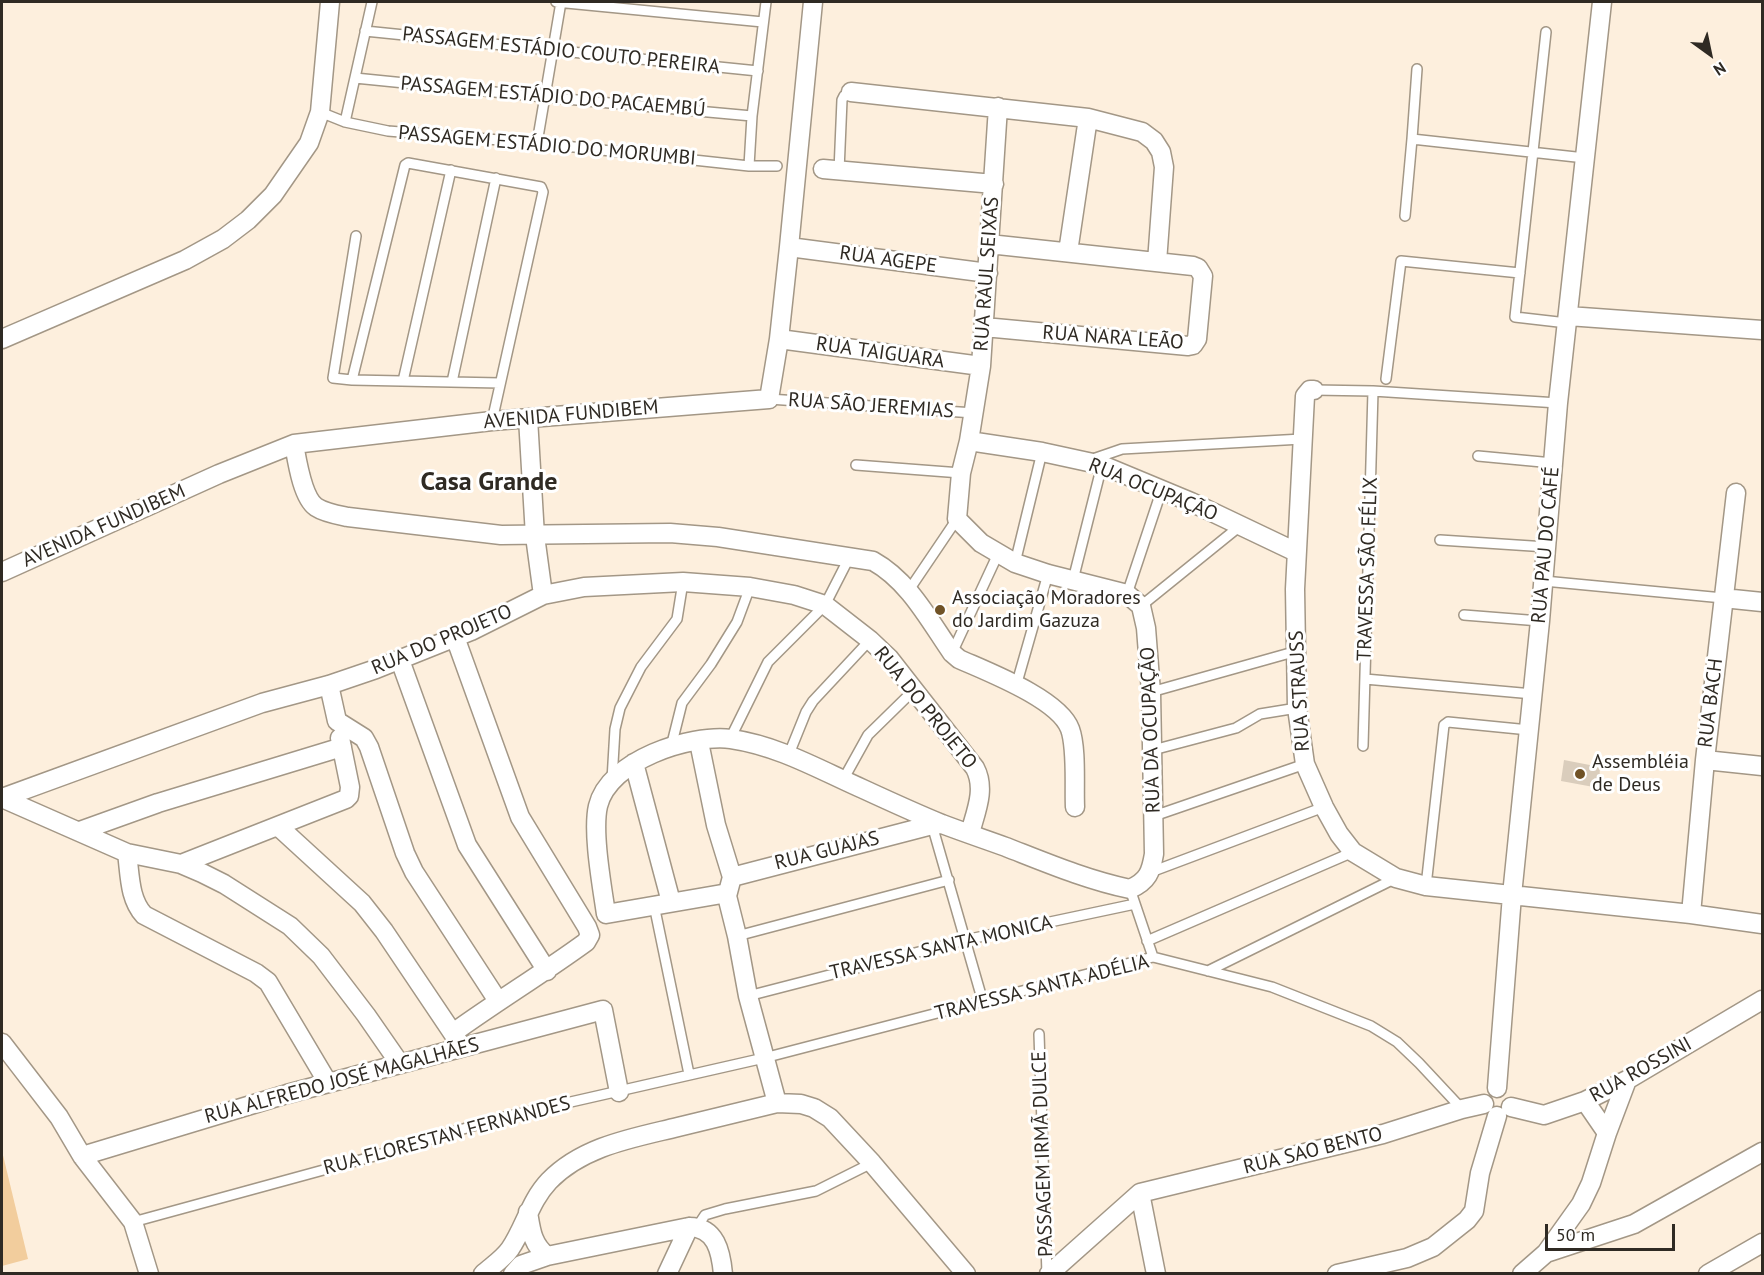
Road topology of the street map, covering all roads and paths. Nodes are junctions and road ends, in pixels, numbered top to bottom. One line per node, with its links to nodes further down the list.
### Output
1 (330, 2): 18 (street)
2 (372, 2): 9 (lane)
3 (556, 2): 4 (lane)
4 (561, 2): 8 (lane); 11 (lane)
5 (766, 2): 8 (lane)
6 (813, 2): 35 (street)
7 (1602, 2): 25 (street, RUA PAU DO CAFÉ)
8 (763, 22): 13 (lane)
9 (364, 31): 11 (lane, PASSAGEM ESTÁDIO COUTO PEREIRA); 14 (lane)
10 (1546, 32): 24 (lane)
11 (552, 51): 13 (lane, PASSAGEM ESTÁDIO COUTO PEREIRA); 16 (lane)
12 (1417, 69): 22 (lane)
13 (758, 71): 19 (lane)
14 (355, 78): 16 (lane, PASSAGEM ESTÁDIO DO PACAEMBÚ); 21 (lane)
15 (851, 92): 17 (street); 29 (lane)
16 (544, 98): 19 (lane, PASSAGEM ESTÁDIO DO PACAEMBÚ); 23 (lane)
17 (998, 107): 20 (street); 31 (street, RUA RAUL SEIXAS)
18 (320, 112): 21 (lane, PASSAGEM ESTÁDIO DO MORUMBI); 43 (street)
19 (752, 116): 26 (lane)
20 (1088, 118): 36 (street); 37 (street)
21 (345, 123): 23 (lane, PASSAGEM ESTÁDIO DO MORUMBI)
22 (1412, 139): 24 (lane); 32 (lane)
23 (537, 143): 26 (lane, PASSAGEM ESTÁDIO DO MORUMBI)
24 (1534, 152): 25 (lane); 39 (lane)
25 (1585, 158): 40 (street, RUA PAU DO CAFÉ)
26 (749, 166): 27 (lane, PASSAGEM ESTÁDIO DO MORUMBI)
27 (777, 166)
28 (451, 170): 30 (lane); 47 (lane); 48 (lane)
29 (831, 170): 31 (street)
30 (496, 178): 49 (lane); 50 (lane)
31 (994, 184): 34 (street, RUA RAUL SEIXAS)
32 (1405, 216)
33 (356, 236): 47 (lane)
34 (990, 244): 36 (street); 38 (street, RUA RAUL SEIXAS)
35 (789, 246): 38 (street, RUA AGEPE); 44 (street)
36 (1068, 252): 37 (street)
37 (1157, 262): 41 (street, RUA NARA LEÃO)
38 (988, 273): 41 (street, RUA RAUL SEIXAS)
39 (1520, 273): 40 (lane); 46 (lane)
40 (1567, 320): 42 (street); 54 (street, RUA PAU DO CAFÉ)
41 (984, 327): 45 (street, RUA RAUL SEIXAS)
42 (1762, 330)
43 (2, 339)
44 (779, 339): 45 (street, RUA TAIGUARA); 53 (street)
45 (981, 366): 55 (street, RUA RAUL SEIXAS)
46 (1386, 379)
47 (352, 380): 48 (lane)
48 (404, 381): 49 (lane)
49 (452, 382): 50 (lane)
50 (500, 383): 57 (lane)
51 (1314, 390): 52 (lane); 58 (street, RUA STRAUSS)
52 (1373, 391): 54 (lane); 98 (lane, TRAVESSA SÃO FÉLIX)
53 (769, 399): 55 (lane, RUA SÃO JEREMIAS); 56 (street, AVENIDA FUNDIBEM)
54 (1558, 403): 64 (street, RUA PAU DO CAFÉ)
55 (974, 414): 59 (street, RUA RAUL SEIXAS)
56 (528, 418): 57 (street, AVENIDA FUNDIBEM); 71 (street)
57 (492, 421): 60 (street, AVENIDA FUNDIBEM)
58 (1302, 439): 63 (lane); 74 (street, RUA STRAUSS)
59 (969, 441): 61 (street, RUA OCUPAÇÃO); 66 (street)
60 (294, 444): 71 (street); 78 (street, AVENIDA FUNDIBEM)
61 (1042, 452): 63 (street, RUA OCUPAÇÃO); 77 (lane)
62 (1478, 456): 64 (lane)
63 (1093, 463): 67 (street, RUA OCUPAÇÃO); 80 (lane)
64 (1553, 463): 73 (street, RUA PAU DO CAFÉ)
65 (856, 465): 66 (lane)
66 (961, 473): 69 (street)
67 (1162, 489): 70 (street, RUA OCUPAÇÃO); 85 (lane)
68 (1736, 493): 87 (street, RUA BACH)
69 (957, 519): 75 (street); 84 (lane)
70 (1240, 526): 74 (street, RUA OCUPAÇÃO); 90 (lane)
71 (536, 536): 76 (street); 86 (street)
72 (1440, 540): 73 (lane)
73 (1546, 547): 81 (street, RUA PAU DO CAFÉ)
74 (1296, 552): 95 (street, RUA STRAUSS)
75 (998, 554): 77 (street); 96 (lane)
76 (849, 558): 84 (street); 89 (lane)
77 (1015, 563): 79 (street)
78 (2, 572)
79 (1048, 574): 80 (street); 100 (lane)
80 (1073, 580): 85 (street)
81 (1544, 580): 87 (lane); 92 (street, RUA PAU DO CAFÉ)
82 (683, 582): 83 (street, RUA DO PROJETO); 86 (street, RUA DO PROJETO); 118 (lane)
83 (750, 587): 89 (street, RUA DO PROJETO); 111 (lane)
84 (909, 590): 96 (street)
85 (1127, 594): 90 (street)
86 (543, 595): 93 (street, RUA DO PROJETO)
87 (1723, 598): 88 (street); 114 (street, RUA BACH)
88 (1762, 602)
89 (825, 605): 94 (street, RUA DO PROJETO); 107 (lane)
90 (1141, 606): 102 (street, RUA DA OCUPAÇÃO)
91 (1464, 615): 92 (lane)
92 (1540, 621): 103 (street, RUA PAU DO CAFÉ)
93 (454, 638): 97 (street, RUA DO PROJETO); 146 (street)
94 (870, 640): 101 (street, RUA DO PROJETO); 113 (lane)
95 (1297, 651): 102 (lane); 104 (street, RUA STRAUSS)
96 (952, 653): 100 (street)
97 (400, 660): 99 (street, RUA DO PROJETO); 146 (street)
98 (1365, 678): 103 (lane); 109 (lane, TRAVESSA SÃO FÉLIX)
99 (329, 685): 105 (street); 120 (street, RUA DO PROJETO)
100 (1016, 686): 121 (street)
101 (915, 689): 119 (lane); 127 (street, RUA DO PROJETO)
102 (1151, 692): 112 (street, RUA DA OCUPAÇÃO)
103 (1533, 694): 106 (street, RUA PAU DO CAFÉ)
104 (1297, 708): 112 (lane); 116 (street, RUA STRAUSS)
105 (337, 721): 110 (street); 150 (street)
106 (1529, 730): 135 (lane); 136 (street, RUA PAU DO CAFÉ)
107 (730, 739): 108 (street); 113 (street)
108 (699, 742): 111 (street); 132 (street)
109 (1363, 746)
110 (342, 747): 125 (street); 126 (street)
111 (671, 747): 115 (street)
112 (1153, 750): 123 (street, RUA DA OCUPAÇÃO)
113 (789, 754): 119 (street)
114 (1705, 760): 117 (street); 140 (street, RUA BACH)
115 (634, 763): 118 (street); 139 (street)
116 (1305, 764): 122 (street, RUA STRAUSS); 123 (lane)
117 (1762, 766)
118 (612, 780): 139 (street)
119 (843, 780): 124 (street)
120 (2, 798): 126 (street)
121 (1075, 807)
122 (1324, 807): 128 (street, RUA STRAUSS); 131 (lane)
123 (1154, 816): 131 (street, RUA DA OCUPAÇÃO)
124 (937, 825): 127 (street); 132 (street, RUA GUAJAS); 134 (lane)
125 (279, 827): 130 (street); 153 (street)
126 (80, 831): 129 (street)
127 (970, 833): 138 (street)
128 (1353, 852): 133 (street, RUA STRAUSS); 144 (lane)
129 (127, 853): 130 (street); 159 (street)
130 (181, 864): 156 (street)
131 (1151, 872): 138 (street)
132 (732, 877): 137 (street)
133 (1396, 878): 135 (street, RUA STRAUSS); 147 (lane)
134 (949, 880): 142 (lane); 143 (lane)
135 (1425, 886): 136 (street, RUA STRAUSS)
136 (1512, 895): 140 (street, RUA STRAUSS); 164 (street, RUA PAU DO CAFÉ)
137 (727, 896): 139 (street); 142 (street)
138 (1133, 896): 143 (lane, TRAVESSA SANTA MONICA); 144 (lane)
139 (663, 903): 157 (lane)
140 (1691, 914): 141 (street, RUA STRAUSS)
141 (1762, 924)
142 (737, 936): 148 (street)
143 (965, 940): 148 (lane, TRAVESSA SANTA MONICA); 151 (lane)
144 (1147, 941): 145 (lane)
145 (1153, 957): 147 (lane, TRAVESSA SANTA ADÉLIA); 151 (lane, TRAVESSA SANTA ADÉLIA)
146 (547, 971): 150 (street)
147 (1208, 971): 163 (lane, TRAVESSA SANTA ADÉLIA)
148 (748, 996): 155 (street)
149 (1762, 1000): 158 (street, RUA ROSSINI)
150 (498, 1001): 153 (street)
151 (983, 1002): 155 (lane, TRAVESSA SANTA ADÉLIA)
152 (1040, 1034): 182 (lane, PASSAGEM IRMÃ DULCE)
153 (457, 1041): 156 (street, RUA ALFREDO JOSÉ MAGALHÃES); 160 (street, RUA ALFREDO JOSÉ MAGALHÃES)
154 (2, 1043): 167 (street)
155 (764, 1058): 157 (lane, RUA FLORESTAN FERNANDES); 162 (street)
156 (400, 1064): 159 (street, RUA ALFREDO JOSÉ MAGALHÃES)
157 (689, 1074): 160 (lane, RUA FLORESTAN FERNANDES)
158 (1628, 1080): 161 (street, RUA ROSSINI); 165 (street)
159 (328, 1083): 167 (street, RUA ALFREDO JOSÉ MAGALHÃES)
160 (619, 1092): 171 (lane, RUA FLORESTAN FERNANDES)
161 (1585, 1101): 164 (street, RUA ROSSINI); 165 (street)
162 (777, 1103): 168 (street); 170 (street)
163 (1462, 1108): 164 (street, RUA SAO BENTO); 169 (street, RUA SAO BENTO)
164 (1497, 1109): 184 (street)
165 (1607, 1133): 174 (street)
166 (1762, 1152): 174 (street)
167 (82, 1156): 171 (street)
168 (872, 1163): 172 (lane); 181 (street)
169 (1140, 1193): 182 (street); 183 (street)
170 (528, 1210): 175 (street); 177 (street)
171 (133, 1222): 176 (street)
172 (693, 1227): 175 (street); 179 (street); 180 (street)
173 (1762, 1246): 186 (street)
174 (1546, 1253): 185 (street)
175 (547, 1256): 178 (street)
176 (149, 1274)
177 (483, 1274)
178 (513, 1274)
179 (667, 1274)
180 (723, 1274)
181 (966, 1274)
182 (1048, 1274)
183 (1156, 1274)
184 (1337, 1274)
185 (1522, 1274)
186 (1708, 1274)

